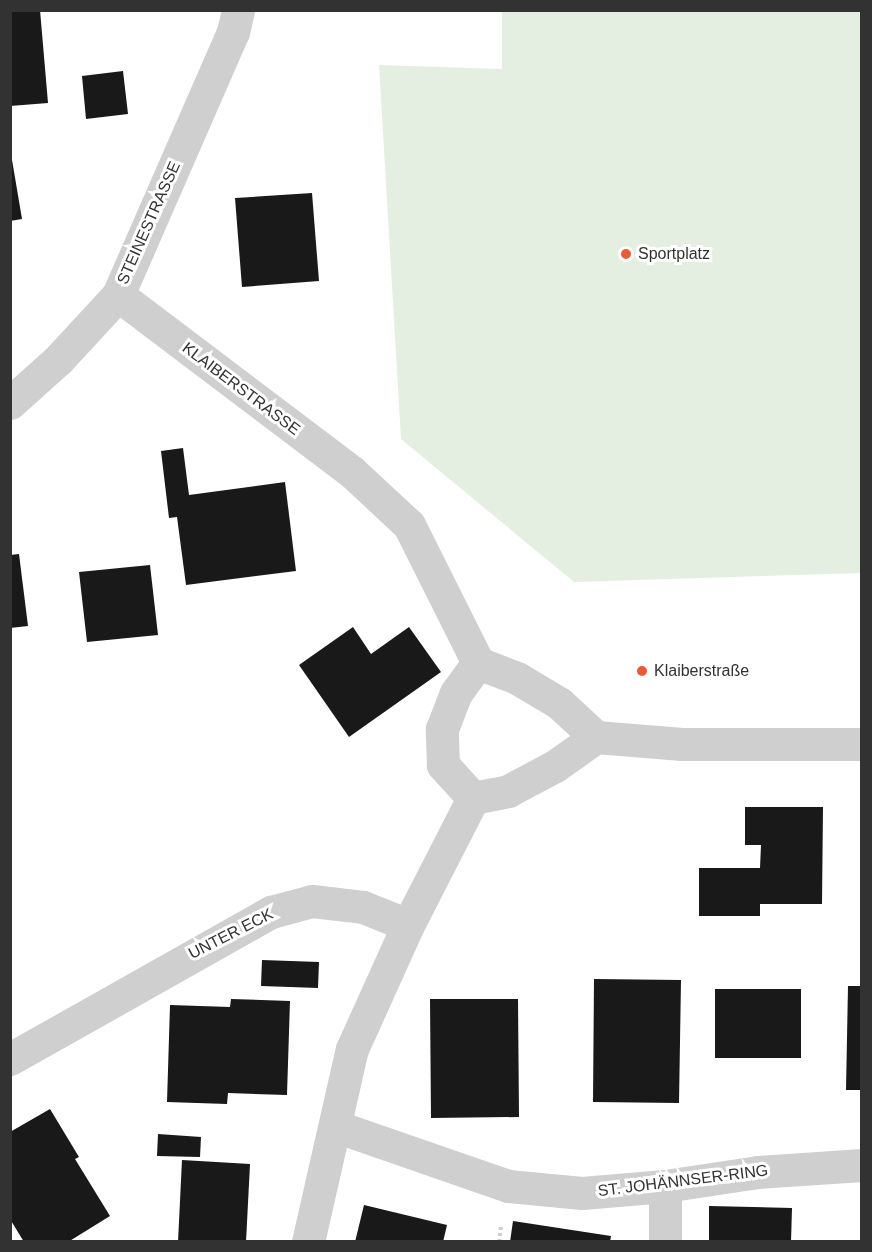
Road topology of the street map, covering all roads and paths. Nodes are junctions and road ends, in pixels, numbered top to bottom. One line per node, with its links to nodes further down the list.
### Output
1 (238, 10): 2 (street, STEINESTRASSE)
2 (118, 295): 3 (street, STEINESTRASSE); 4 (street, KLAIBERSTRASSE)
3 (10, 403)
4 (477, 663): 5 (street); 7 (street)
5 (596, 737): 6 (street); 7 (street)
6 (861, 744)
7 (473, 798): 8 (street)
8 (408, 925): 9 (street, UNTER ECK); 10 (street)
9 (10, 1059)
10 (335, 1126): 12 (street, ST. JOHÄNNSER-RING); 13 (street)
11 (861, 1165): 12 (street, ST. JOHÄNNSER-RING)
12 (665, 1186): 14 (street)
13 (309, 1242)
14 (665, 1242)

